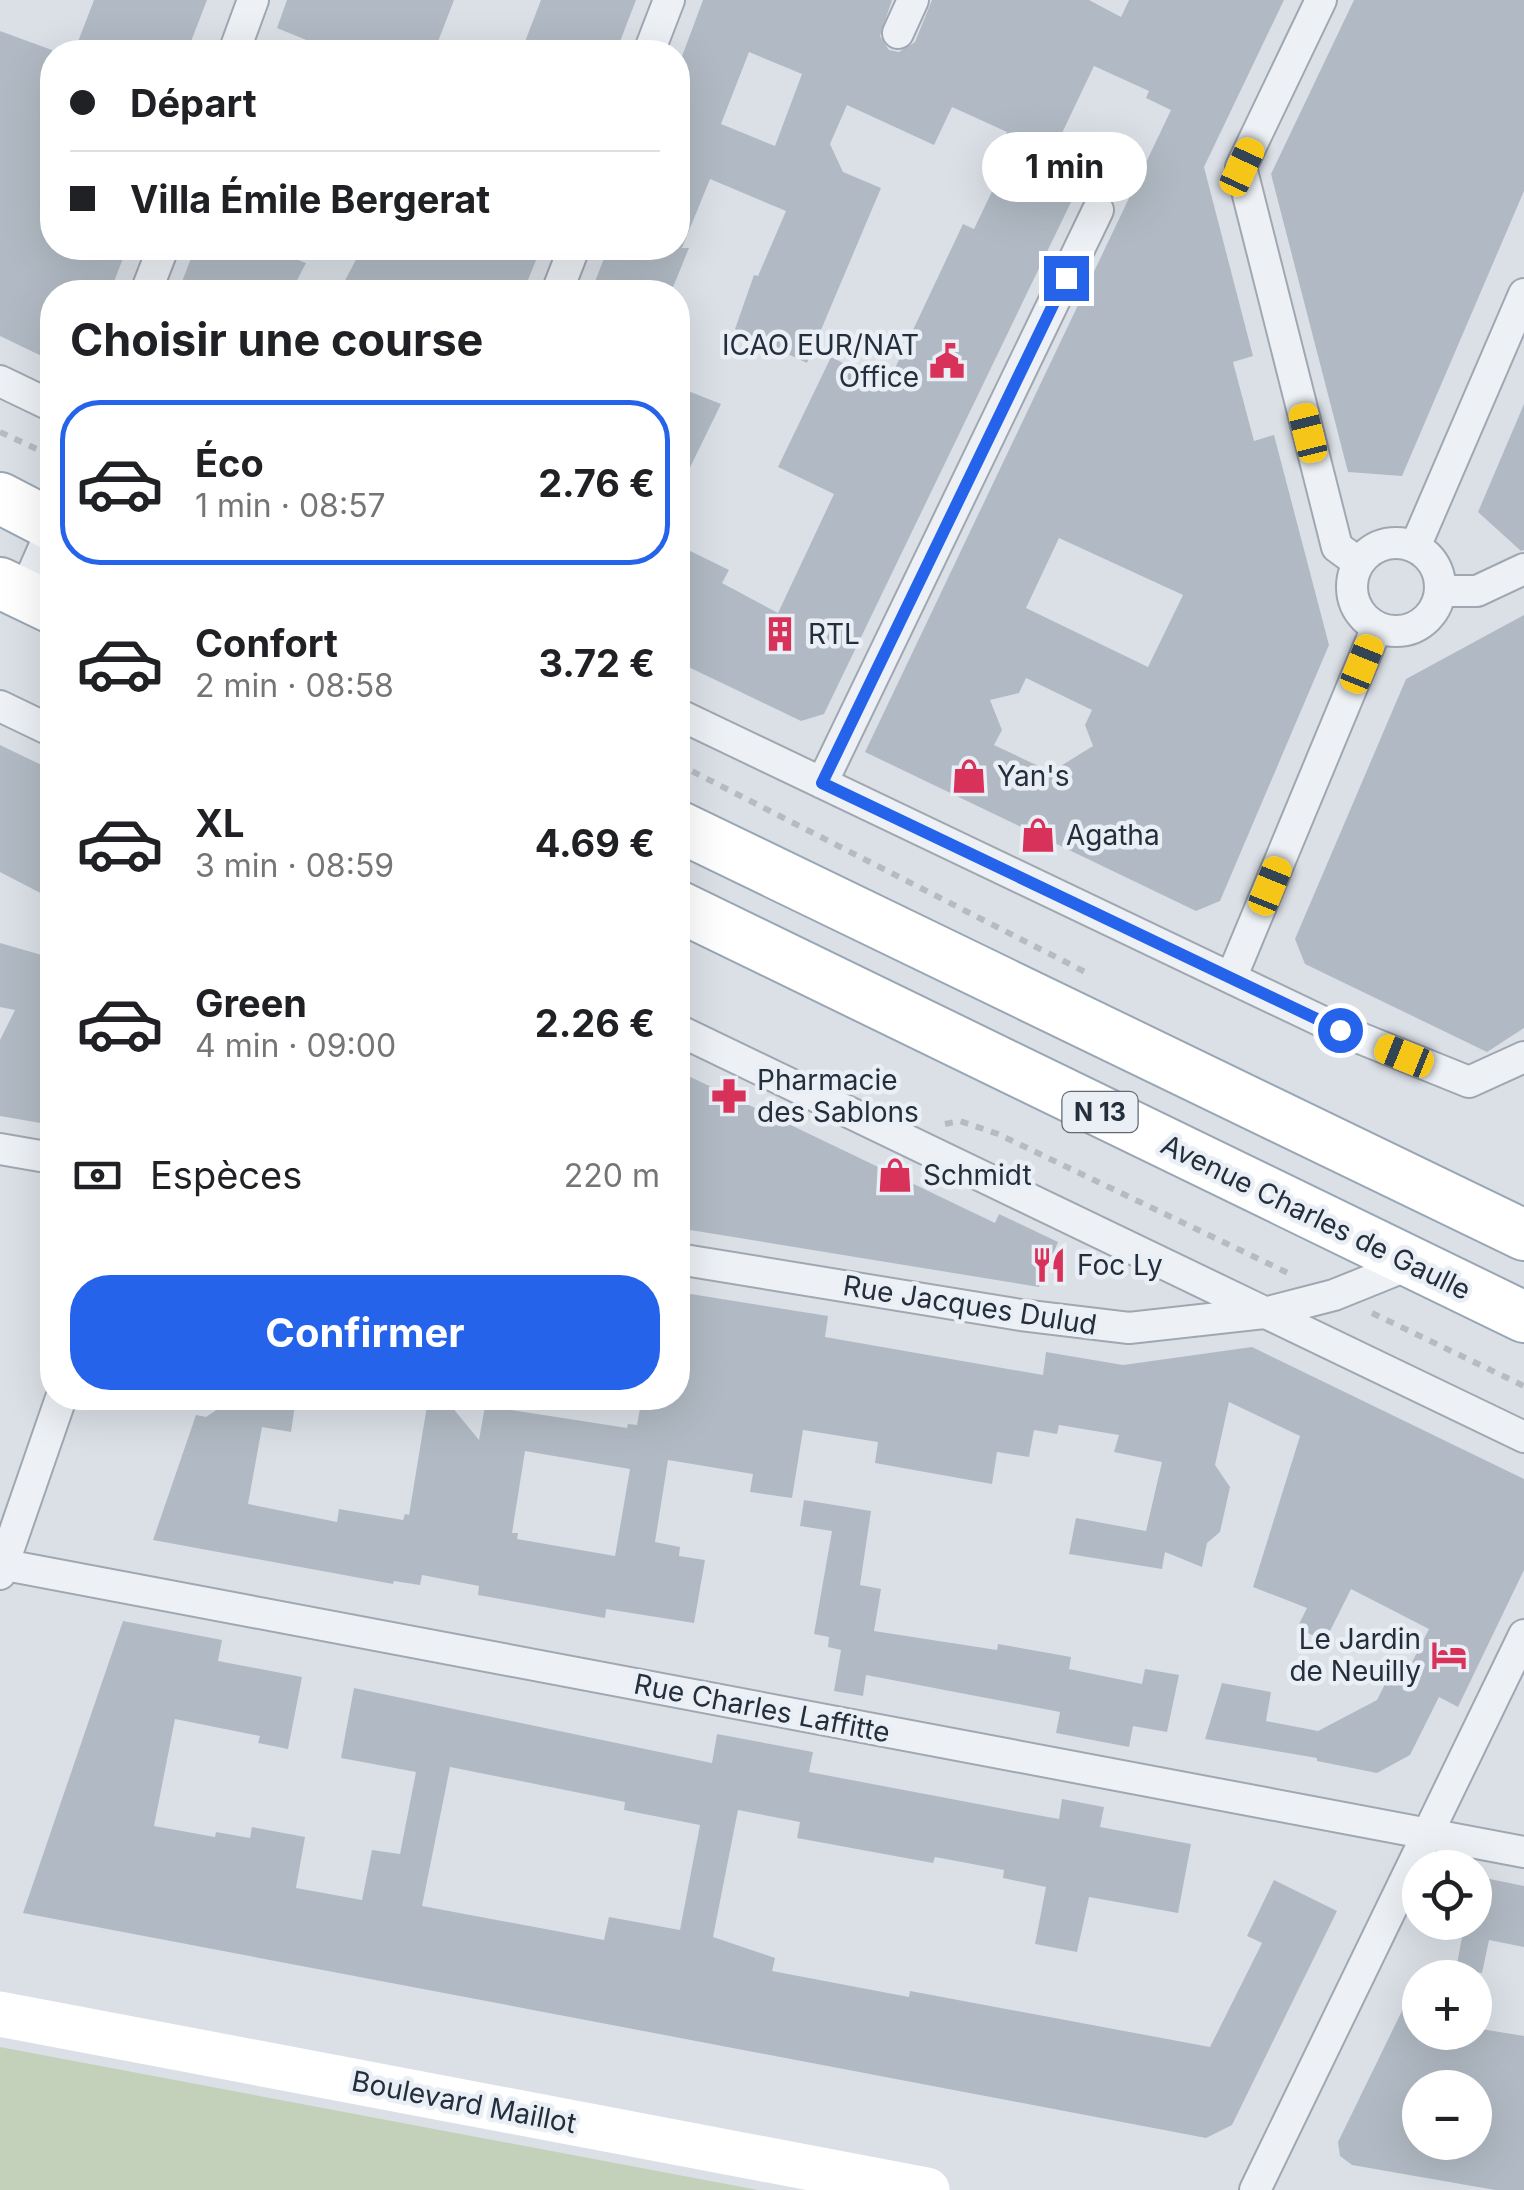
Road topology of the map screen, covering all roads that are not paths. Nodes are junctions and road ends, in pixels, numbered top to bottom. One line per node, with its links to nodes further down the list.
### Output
1 (253, 0): 6 (street)
2 (669, 0): 7 (street)
3 (912, 0): 5 (street)
4 (1320, 0): 16 (street)
5 (898, 33)
6 (238, 40)
7 (653, 40)
8 (1098, 210): 24 (street)
9 (1524, 296): 14 (street)
10 (0, 381): 11 (street)
11 (40, 400)
12 (0, 498): 13 (main road)
13 (40, 520)
14 (1415, 547): 16 (street); 18 (street)
15 (40, 558): 19 (street)
16 (1359, 562): 20 (street)
17 (1524, 569): 18 (street)
18 (1441, 590): 20 (street)
19 (25, 596)
20 (1376, 627): 27 (street)
21 (0, 706): 23 (street)
22 (690, 720): 24 (street)
23 (40, 725)
24 (822, 783): 27 (street)
25 (690, 832): 32 (main road, N 13)
26 (690, 912): 34 (main road, Avenue Charles de Gaulle / N 13)
27 (1232, 976): 29 (street)
28 (690, 1036): 35 (street)
29 (1524, 1058)
30 (0, 1149): 31 (street)
31 (40, 1156)
32 (1524, 1235)
33 (690, 1260): 35 (street, Rue Jacques Dulud)
34 (1411, 1264): 35 (street, Rue Jacques Dulud); 36 (main road, Avenue Charles de Gaulle / N 13)
35 (1264, 1313): 38 (street)
36 (1524, 1317)
37 (57, 1410): 39 (street)
38 (1524, 1438)
39 (1, 1567): 41 (street, Rue Charles Laffitte)
40 (1524, 1634): 41 (street)
41 (1430, 1834): 42 (street, Rue Charles Laffitte); 45 (street)
42 (1524, 1852)
43 (0, 2014): 44 (main road, Boulevard Maillot)
44 (927, 2190)
45 (1254, 2190)

